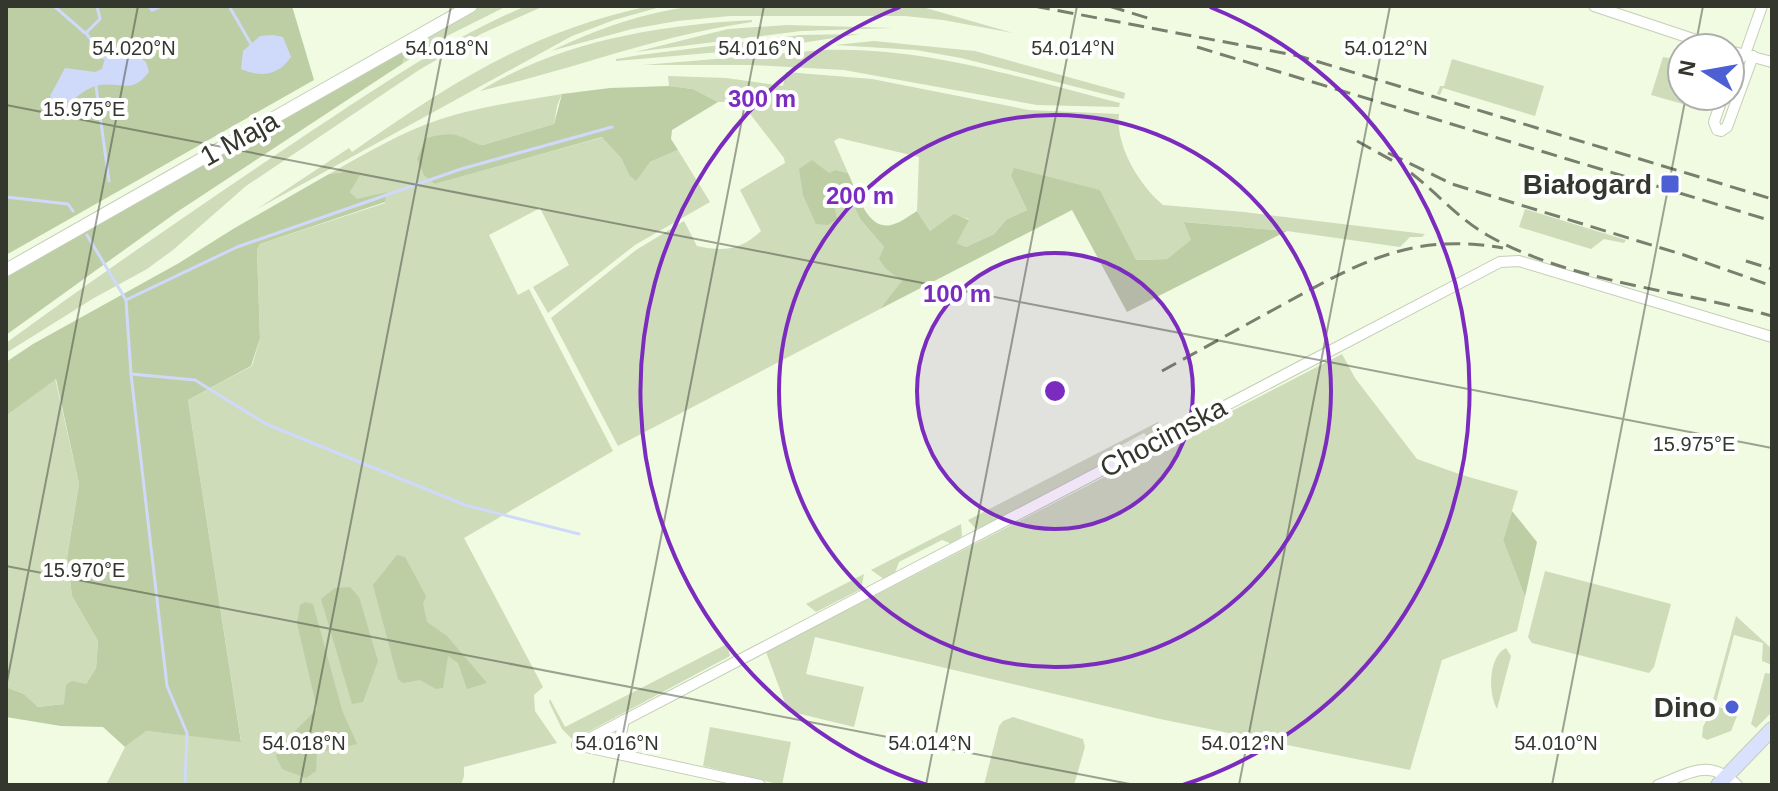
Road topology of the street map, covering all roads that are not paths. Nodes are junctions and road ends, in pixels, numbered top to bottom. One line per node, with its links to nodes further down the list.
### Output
1 (471, 6): 12 (street, 1 Maja)
2 (1594, 6): 4 (street)
3 (1762, 6): 6 (street)
4 (1672, 32)
5 (1746, 54): 6 (street)
6 (1749, 55): 7 (street); 8 (street); 9 (street)
7 (1746, 57)
8 (1772, 62)
9 (1746, 65)
10 (1717, 112): 11 (street)
11 (1732, 112)
12 (6, 270)
13 (1772, 337): 14 (street, Chocimska)
14 (624, 720): 16 (street); 16 (street, Chocimska)
15 (1772, 729): 17 (main road)
16 (622, 754): 18 (street)
17 (1728, 782): 19 (street)
18 (760, 785)
19 (1658, 785)

